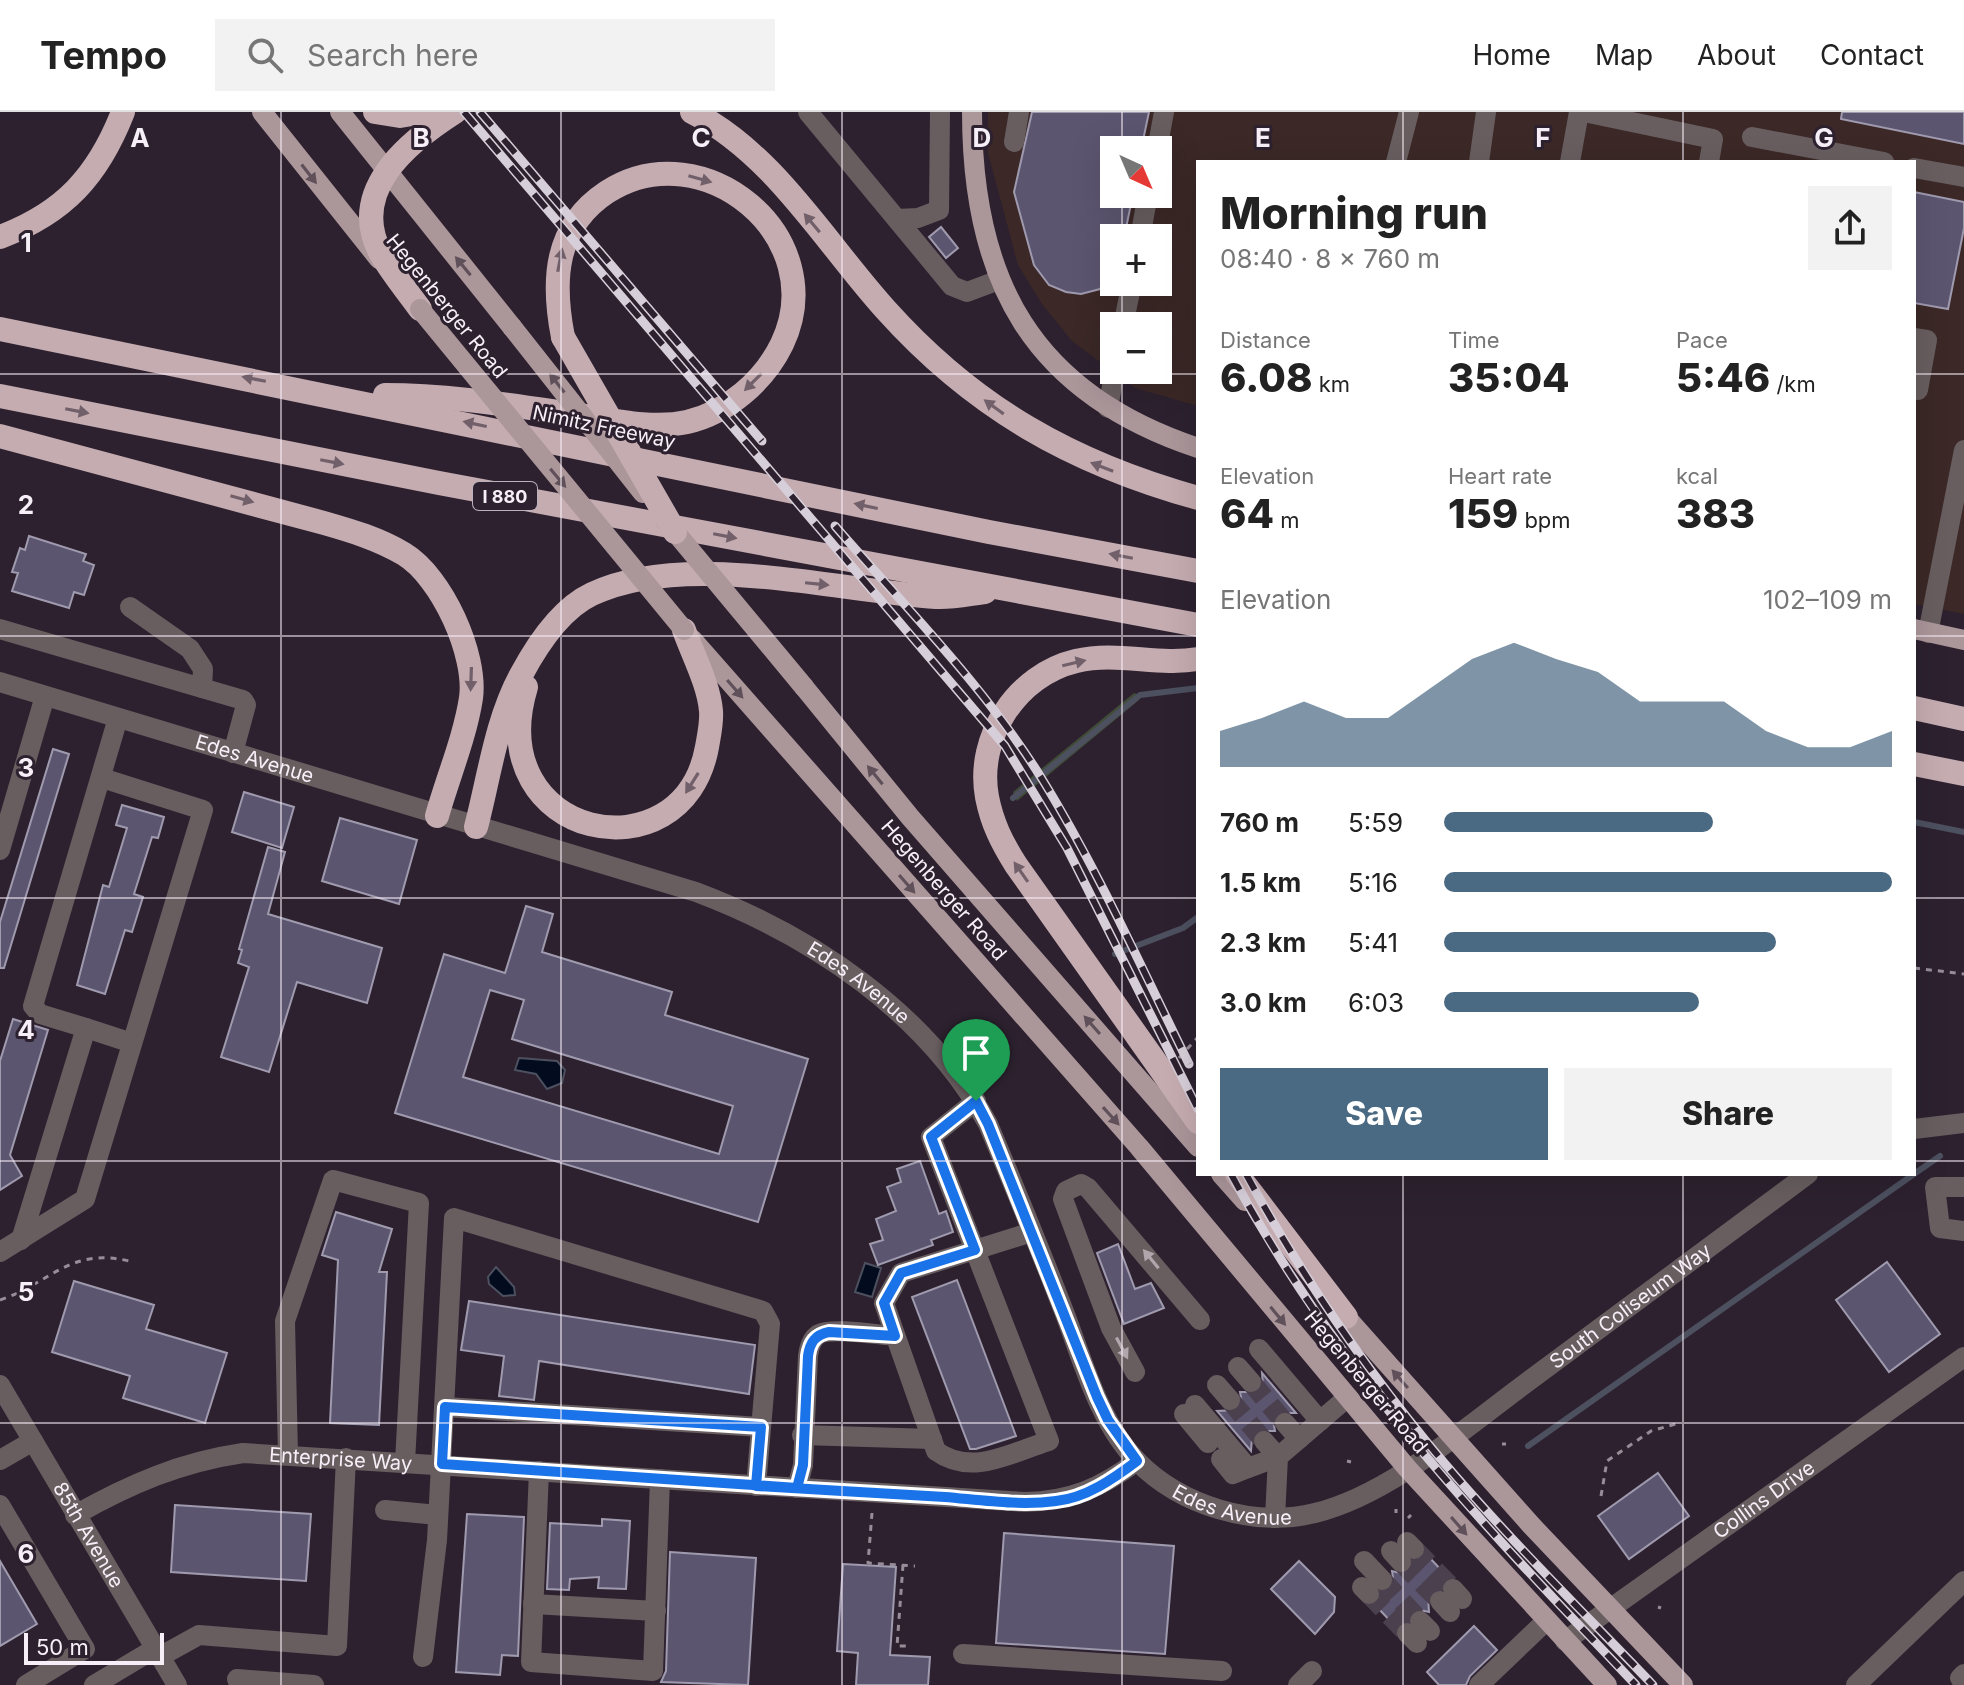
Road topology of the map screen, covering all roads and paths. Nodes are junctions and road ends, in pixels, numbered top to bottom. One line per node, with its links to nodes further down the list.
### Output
1 (123, 112): 28 (highway)
2 (262, 112): 30 (main road, Hegenberger Road, one-way to 30)
3 (340, 112): 25 (main road, Hegenberger Road)
4 (375, 112): 5 (highway)
5 (424, 112)
6 (455, 112): 25 (highway)
7 (692, 112): 41 (highway, one-way to 7)
8 (808, 112): 27 (street)
9 (940, 112): 27 (street)
10 (972, 112): 29 (main road)
11 (1019, 112): 18 (street)
12 (1164, 112): 16 (street)
13 (1409, 112): 19 (street)
14 (1486, 112): 20 (street)
15 (1582, 112): 21 (street); 22 (street)
16 (1160, 136)
17 (1752, 137): 23 (street)
18 (1014, 142)
19 (1397, 160)
20 (1479, 160)
21 (1570, 160)
22 (1709, 160)
23 (1862, 160)
24 (1916, 168): 26 (street)
25 (385, 170): 30 (highway); 42 (main road, Hegenberger Road, one-way to 25, bridge)
26 (1964, 177)
27 (901, 219): 29 (street)
28 (0, 237)
29 (999, 280): 37 (main road)
30 (420, 309): 48 (main road, Hegenberger Road, one-way to 48, bridge)
31 (0, 329): 35 (highway, Nimitz Freeway, one-way to 31)
32 (1916, 338): 34 (street)
33 (1112, 384): 37 (street)
34 (1916, 390)
35 (331, 394): 42 (highway, one-way to 35, bridge); 43 (highway, Nimitz Freeway, one-way to 35)
36 (0, 396): 44 (highway, I 880, one-way to 44)
37 (1108, 408): 39 (main road)
38 (0, 436): 63 (highway, one-way to 63)
39 (1196, 447)
40 (1964, 450): 49 (street)
41 (1196, 497)
42 (675, 532): 76 (main road, Hegenberger Road, one-way to 42, bridge)
43 (1196, 571)
44 (1011, 590): 46 (highway, I 880); 51 (highway, one-way to 44)
45 (130, 607): 54 (street)
46 (1196, 625)
47 (0, 629): 54 (street)
48 (684, 630): 51 (highway, one-way to 51); 95 (main road, Hegenberger Road, one-way to 95)
49 (1921, 631): 50 (main road)
50 (1964, 640)
51 (540, 643): 64 (highway)
52 (1196, 659): 71 (highway, one-way to 52)
53 (0, 682): 55 (street, Edes Avenue)
54 (202, 688): 59 (street)
55 (45, 696): 57 (street, Edes Avenue); 65 (street)
56 (1916, 708): 58 (highway)
57 (118, 718): 59 (street, Edes Avenue); 62 (street)
58 (1964, 719)
59 (233, 753): 63 (street, Edes Avenue)
60 (1916, 764): 61 (highway)
61 (1964, 774)
62 (102, 778): 68 (street); 70 (street)
63 (437, 816): 64 (street, Edes Avenue)
64 (476, 827): 72 (street, Edes Avenue)
65 (0, 850)
66 (1916, 968): 67 (path)
67 (1964, 974)
68 (86, 1028): 70 (street); 83 (street)
69 (1196, 1039): 71 (path)
70 (132, 1043): 83 (street)
71 (1162, 1075): 73 (highway)
72 (976, 1101): 82 (street, Edes Avenue); 84 (street)
73 (1196, 1119)
74 (1964, 1123): 75 (street)
75 (1916, 1129)
76 (1196, 1145)
77 (1223, 1176): 88 (main road, Hegenberger Road)
78 (1239, 1176): 88 (highway)
79 (1805, 1176): 102 (street, South Coliseum Way)
80 (1964, 1187): 81 (street)
81 (1964, 1231)
82 (1032, 1232): 84 (street); 111 (street, Edes Avenue)
83 (21, 1240): 85 (street)
84 (975, 1250): 90 (street); 103 (street)
85 (0, 1252)
86 (129, 1261): 87 (path)
87 (0, 1300)
88 (1346, 1317): 102 (main road, Hegenberger Road, one-way to 88)
89 (1200, 1320): 93 (street, one-way to 93)
90 (895, 1336): 101 (street); 103 (street)
91 (1259, 1349): 97 (street)
92 (1964, 1357): 133 (street, Collins Drive)
93 (1135, 1372)
94 (0, 1385): 105 (street, 85th Avenue)
95 (1348, 1397): 97 (street); 115 (main road, Hegenberger Road)
96 (445, 1407): 100 (street); 100 (street); 113 (street)
97 (1320, 1421): 104 (street)
98 (1285, 1423): 104 (street)
99 (1679, 1423): 121 (path)
100 (761, 1427): 118 (street)
101 (802, 1435): 103 (street); 119 (street)
102 (1452, 1438): 115 (street, Edes Avenue); 133 (main road, Hegenberger Road)
103 (932, 1439)
104 (1299, 1439): 108 (street)
105 (33, 1441): 110 (street); 124 (street, 85th Avenue)
106 (1264, 1441): 108 (street)
107 (288, 1455): 109 (street, Enterprise Way); 112 (street); 124 (street, Enterprise Way)
108 (1278, 1457): 114 (street); 126 (street)
109 (346, 1458): 112 (street, Enterprise Way); 139 (street)
110 (0, 1460)
111 (1137, 1461): 120 (street, Enterprise Way); 126 (street, Edes Avenue)
112 (405, 1462): 113 (street, Enterprise Way)
113 (442, 1464): 116 (street, Enterprise Way); 125 (street)
114 (1248, 1468): 114 (street)
115 (1407, 1468): 126 (street, Edes Avenue); 135 (main road, Hegenberger Road, one-way to 135)
116 (539, 1471): 117 (street, Enterprise Way); 132 (street)
117 (660, 1479): 118 (street, Enterprise Way); 134 (street)
118 (756, 1486): 119 (street, Enterprise Way)
119 (797, 1488): 120 (street, Enterprise Way)
120 (874, 1493): 128 (path)
121 (1601, 1496)
122 (0, 1505): 138 (street)
123 (385, 1510): 125 (street)
124 (75, 1515): 139 (street, 85th Avenue)
125 (438, 1515): 141 (street)
126 (1275, 1518)
127 (1364, 1561): 131 (street)
128 (903, 1565): 129 (path); 137 (path)
129 (915, 1566)
130 (1964, 1581): 153 (street)
131 (1371, 1587)
132 (533, 1604): 134 (street); 134 (street)
133 (1609, 1609): 136 (street, Collins Drive); 152 (main road, Hegenberger Road)
134 (656, 1611)
135 (1546, 1621): 136 (main road, Hegenberger Road); 150 (street)
136 (1565, 1641): 151 (main road, Hegenberger Road)
137 (909, 1646)
138 (85, 1649): 144 (street); 146 (street)
139 (159, 1652): 144 (street); 147 (street, 85th Avenue)
140 (963, 1654): 142 (street)
141 (423, 1657)
142 (1222, 1671)
143 (1964, 1674): 145 (street)
144 (100, 1681)
145 (1964, 1683)
146 (26, 1685)
147 (177, 1685)
148 (240, 1685): 149 (street)
149 (314, 1685)
150 (1479, 1685)
151 (1607, 1685)
152 (1683, 1685)
153 (1856, 1685)

